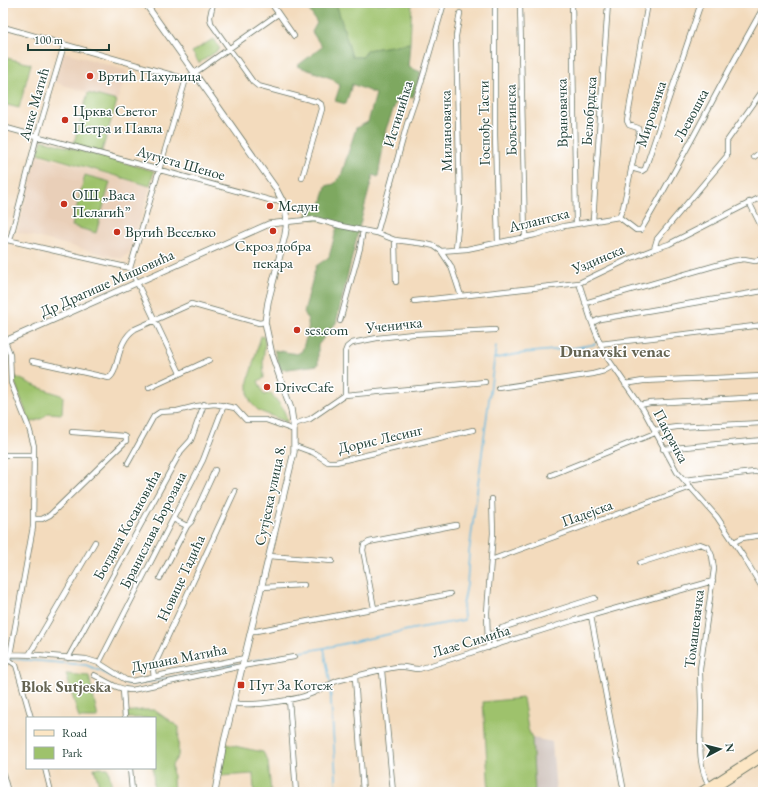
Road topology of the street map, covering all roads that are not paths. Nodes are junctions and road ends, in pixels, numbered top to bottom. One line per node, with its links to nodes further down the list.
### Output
1 (146, 3): 18 (street)
2 (213, 3): 17 (street)
3 (271, 3): 13 (street)
4 (444, 3): 37 (street, Истинићка)
5 (495, 3): 42 (street, Госпође Тасти)
6 (520, 3): 38 (street, Бољетинска)
7 (572, 3): 34 (street, Врановачка)
8 (608, 3): 32 (street, Белобрдска)
9 (648, 3): 25 (street)
10 (701, 3): 25 (street, Мировачка)
11 (763, 8): 31 (street, Љевошка)
12 (460, 13): 43 (street, Милановачка)
13 (278, 14): 15 (street); 17 (street)
14 (3, 28): 16 (street)
15 (294, 36)
16 (64, 45): 19 (street); 22 (street, Анке Матић)
17 (229, 50): 18 (street); 27 (street)
18 (195, 73): 19 (street); 29 (street)
19 (186, 79): 26 (street)
20 (763, 90): 44 (street)
21 (3, 127): 22 (street, Аугуста Шеное)
22 (37, 136): 26 (street, Аугуста Шеное); 40 (street, Анке Матић)
23 (763, 150): 24 (street)
24 (754, 157)
25 (631, 168): 31 (street)
26 (160, 170): 29 (street, Аугуста Шеное); 47 (street)
27 (302, 178)
28 (763, 196): 30 (street, Уздинска)
29 (283, 200): 33 (street)
30 (749, 202): 35 (street); 44 (street, Уздинска)
31 (619, 217): 32 (street, Атлантска)
32 (593, 220): 34 (street, Атлантска)
33 (287, 222): 36 (street); 49 (street, Др Драгише Мишовића); 56 (street)
34 (576, 223): 38 (street, Атлантска)
35 (763, 226)
36 (363, 230): 37 (street); 57 (street)
37 (377, 233): 41 (street)
38 (526, 237): 42 (street, Атлантска)
39 (3, 239): 40 (street)
40 (10, 240): 47 (street)
41 (395, 240): 45 (street); 48 (street)
42 (498, 243): 43 (street, Атлантска)
43 (456, 249): 45 (street, Атлантска)
44 (654, 249): 50 (street, Уздинска)
45 (441, 251): 52 (street)
46 (763, 259): 54 (street)
47 (130, 268): 49 (street)
48 (396, 282)
49 (137, 283): 55 (street); 61 (street, Др Драгише Мишовића)
50 (579, 283): 52 (street, Уздинска); 54 (street, Пакрачка)
51 (763, 291): 58 (street)
52 (461, 296): 53 (street, Уздинска)
53 (414, 301)
54 (586, 303): 58 (street, Пакрачка)
55 (155, 320): 56 (street); 64 (street); 66 (street)
56 (265, 322): 78 (street, Сутјеска улица 8.)
57 (340, 322)
58 (592, 323): 62 (street, Пакрачка)
59 (763, 325): 62 (street)
60 (495, 330): 72 (street, Ученичка)
61 (4, 341): 86 (street)
62 (600, 344): 65 (street, Пакрачка)
63 (209, 360): 66 (street)
64 (32, 361)
65 (613, 366): 69 (street, Пакрачка); 71 (street)
66 (180, 373): 70 (street)
67 (763, 376): 69 (street)
68 (485, 382): 72 (street)
69 (625, 384): 76 (street, Пакрачка)
70 (149, 388)
71 (499, 388)
72 (345, 395): 78 (street)
73 (763, 397): 76 (street)
74 (204, 404): 75 (street); 87 (street); 121 (street, Богдана Косановића)
75 (224, 405): 78 (street); 95 (street, Бранислава Борозана)
76 (640, 405): 81 (street, Пакрачка)
77 (763, 424): 81 (street)
78 (294, 427): 83 (street, Сутјеска улица 8.)
79 (473, 430): 83 (street, Дорис Лесинг)
80 (72, 432): 96 (street)
81 (654, 432): 84 (street, Пакрачка); 90 (street)
82 (763, 440): 84 (street)
83 (295, 446): 102 (street, Сутјеска улица 8.)
84 (663, 448): 91 (street, Пакрачка)
85 (3, 455): 86 (street)
86 (34, 455): 96 (street)
87 (128, 463)
88 (215, 470): 97 (street)
89 (763, 471): 91 (street)
90 (551, 475)
91 (684, 480): 92 (street, Пакрачка)
92 (691, 487): 101 (street, Пакрачка); 103 (street, Падејска)
93 (235, 491): 130 (street, Новице Тадића)
94 (492, 498): 103 (street)
95 (173, 518): 97 (street); 125 (street, Бранислава Борозана)
96 (34, 519): 119 (street)
97 (187, 526): 106 (street)
98 (456, 526): 113 (street)
99 (763, 535): 101 (street)
100 (94, 542): 120 (street)
101 (734, 542): 110 (street, Пакрачка)
102 (269, 556): 104 (street, Сутјеска улица 8.); 109 (street, Сутјеска улица 8.)
103 (491, 560): 117 (street)
104 (332, 561)
105 (640, 563): 107 (street, Томашевачка)
106 (160, 578)
107 (713, 581): 114 (street, Лазе Симића); 142 (street, Томашевачка)
108 (304, 585): 109 (street)
109 (262, 587): 115 (street, Сутјеска улица 8.)
110 (763, 589)
111 (450, 594): 113 (street)
112 (595, 598): 116 (street)
113 (374, 608): 115 (street)
114 (591, 616): 116 (street, Лазе Симића); 150 (street)
115 (251, 631): 122 (street, Сутјеска улица 8.)
116 (494, 646): 117 (street, Лазе Симића)
117 (488, 648): 128 (street, Лазе Симића)
118 (3, 654): 119 (street, Душана Матића)
119 (10, 655): 120 (street, Душана Матића); 124 (street)
120 (29, 655): 121 (street, Душана Матића)
121 (68, 658): 125 (street, Душана Матића)
122 (245, 658): 126 (street, Сутјеска улица 8.); 130 (street, Душана Матића)
123 (294, 658): 126 (street)
124 (9, 660): 127 (street); 135 (street)
125 (99, 664): 130 (street, Душана Матића)
126 (242, 666): 132 (street); 134 (street, Сутјеска улица 8.)
127 (3, 667)
128 (382, 671): 131 (street, Лазе Симића); 149 (street)
129 (94, 675): 132 (street)
130 (154, 677)
131 (355, 677): 133 (street, Лазе Симића); 148 (street)
132 (123, 689): 136 (street)
133 (289, 700): 134 (street, Лазе Симића); 147 (street)
134 (234, 703): 146 (street, Сутјеска улица 8.)
135 (31, 717)
136 (125, 717)
137 (763, 751): 142 (main road)
138 (763, 758): 142 (main road)
139 (45, 769): 145 (street)
140 (130, 769): 143 (street)
141 (3, 774): 144 (street)
142 (709, 789): 151 (main road)
143 (132, 790)
144 (8, 792)
145 (51, 792)
146 (215, 792)
147 (296, 792)
148 (363, 792)
149 (393, 792)
150 (624, 792)
151 (698, 792)

